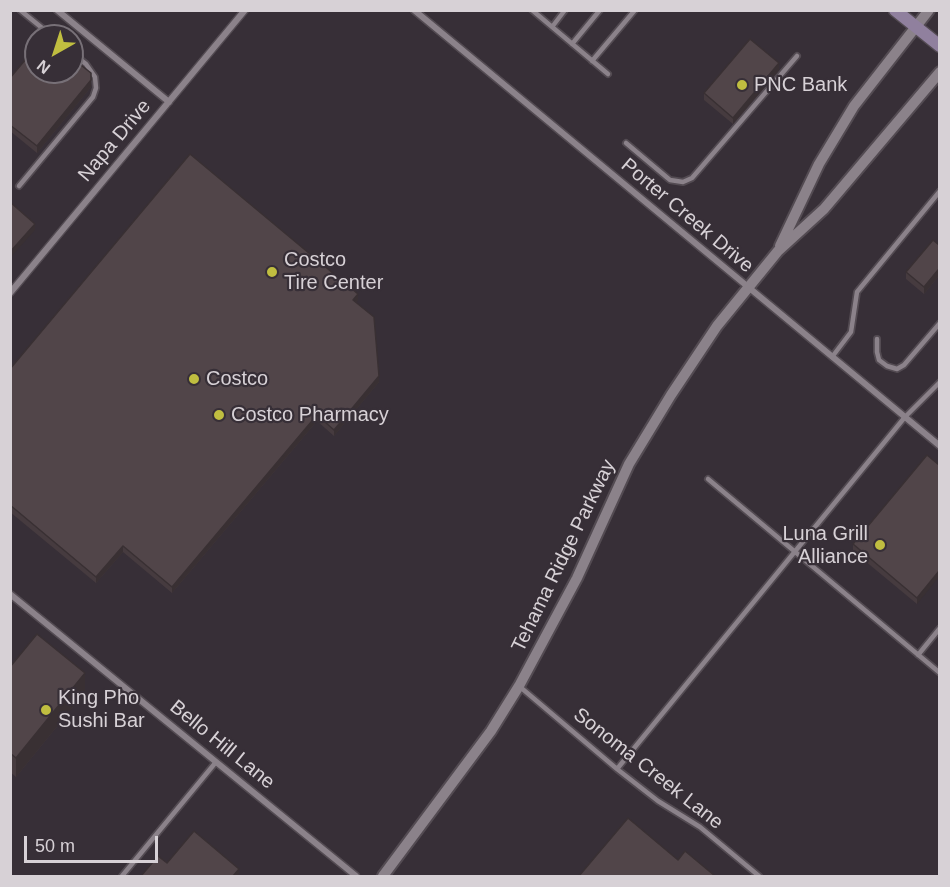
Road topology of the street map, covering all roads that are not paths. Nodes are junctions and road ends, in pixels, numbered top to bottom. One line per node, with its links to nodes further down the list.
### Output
1 (20, 10): 11 (lane)
2 (57, 10): 21 (street)
3 (244, 10): 21 (street, Napa Drive)
4 (414, 10): 26 (street, Porter Creek Drive)
5 (532, 10): 12 (lane)
6 (566, 10): 12 (lane)
7 (600, 10): 14 (lane)
8 (635, 10): 18 (lane)
9 (895, 10): 13 (main road)
10 (929, 10): 13 (street, Tehama Ridge Parkway)
11 (37, 24)
12 (552, 27): 14 (lane)
13 (916, 27): 15 (main road); 25 (street, Tehama Ridge Parkway)
14 (572, 44): 18 (lane)
15 (939, 46)
16 (796, 56): 22 (lane)
17 (84, 62): 23 (lane)
18 (592, 62): 20 (lane)
19 (939, 72): 25 (street, Tehama Ridge Parkway)
20 (608, 74)
21 (169, 102): 27 (street, Napa Drive)
22 (626, 144)
23 (19, 186)
24 (939, 191): 30 (lane)
25 (778, 251): 26 (street, Tehama Ridge Parkway)
26 (748, 288): 30 (street, Porter Creek Drive); 40 (street, Tehama Ridge Parkway)
27 (10, 293)
28 (939, 323): 29 (lane)
29 (877, 339)
30 (832, 357): 32 (street, Porter Creek Drive)
31 (938, 386): 32 (lane)
32 (905, 417): 33 (street, Porter Creek Drive); 35 (lane)
33 (939, 446)
34 (708, 479): 35 (lane)
35 (795, 552): 38 (lane); 42 (lane)
36 (10, 594): 41 (street, Bello Hill Lane)
37 (939, 628): 38 (lane)
38 (918, 655): 39 (lane)
39 (939, 672)
40 (519, 686): 42 (lane, Sonoma Creek Lane); 45 (street, Tehama Ridge Parkway)
41 (216, 762): 43 (lane); 44 (street, Bello Hill Lane)
42 (617, 769): 46 (lane, Sonoma Creek Lane)
43 (122, 876)
44 (356, 876)
45 (383, 876)
46 (759, 876)

